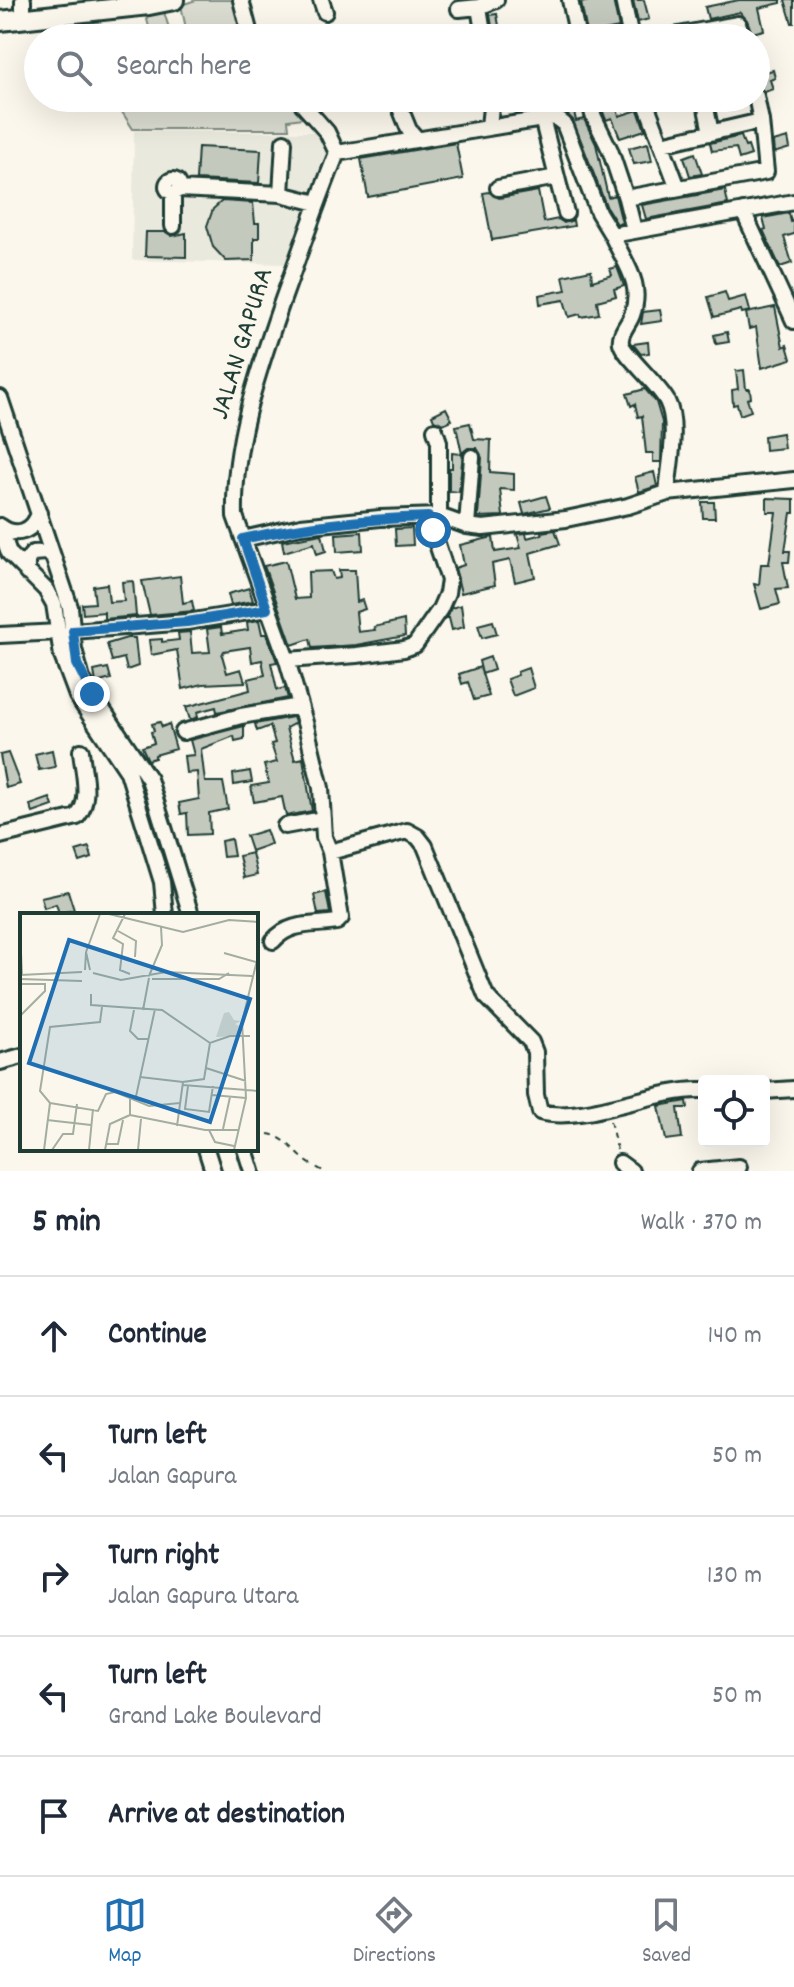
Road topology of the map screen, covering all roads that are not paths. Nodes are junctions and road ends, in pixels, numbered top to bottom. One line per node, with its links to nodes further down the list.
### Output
1 (174, 0): 6 (main road)
2 (241, 0): 11 (street)
3 (496, 0): 7 (street)
4 (570, 0): 13 (street)
5 (623, 0): 14 (street)
6 (123, 4): 9 (main road)
7 (479, 7): 8 (street); 12 (street)
8 (459, 9)
9 (23, 10): 10 (main road)
10 (0, 21)
11 (247, 24)
12 (482, 24)
13 (575, 24)
14 (628, 24)
15 (309, 112): 29 (street)
16 (402, 112): 26 (street)
17 (490, 112): 24 (street)
18 (592, 112): 34 (street)
19 (649, 112): 28 (street)
20 (707, 112): 25 (street)
21 (759, 112): 23 (street)
22 (542, 118): 24 (street); 30 (street); 41 (street)
23 (761, 121): 25 (street); 32 (street)
24 (489, 126): 26 (street)
25 (711, 133): 28 (street)
26 (417, 139): 29 (street)
27 (284, 142): 33 (street)
28 (662, 144): 32 (street)
29 (337, 153): 36 (street, JALAN GAPURA)
30 (557, 177): 31 (street); 38 (street)
31 (498, 188)
32 (678, 188): 34 (street)
33 (281, 194): 36 (street); 39 (street)
34 (626, 198): 40 (street)
35 (794, 202): 37 (street)
36 (317, 203): 52 (street, JALAN GAPURA)
37 (743, 211): 40 (street); 42 (street)
38 (566, 213)
39 (173, 226)
40 (634, 230): 41 (street)
41 (612, 235): 47 (street)
42 (794, 321)
43 (0, 398): 48 (street)
44 (435, 430): 49 (street)
45 (472, 457): 51 (street)
46 (794, 480): 47 (street)
47 (667, 493): 51 (street)
48 (39, 513): 50 (street); 53 (street)
49 (434, 516): 51 (street); 52 (street); 58 (street)
50 (0, 526): 54 (street)
51 (467, 526)
52 (243, 539): 55 (street, JALAN GAPURA)
53 (53, 556): 54 (street); 56 (street)
54 (27, 573): 56 (street)
55 (267, 609): 56 (street); 58 (street, JALAN GAPURA)
56 (59, 632): 57 (street); 66 (street); 67 (street)
57 (0, 635)
58 (287, 660): 59 (street, JALAN GAPURA)
59 (300, 706): 60 (street); 62 (street, JALAN GAPURA)
60 (183, 732)
61 (81, 751): 64 (street)
62 (323, 819): 63 (street); 65 (street, JALAN GAPURA)
63 (285, 826)
64 (0, 836)
65 (330, 852): 68 (street, JALAN GAPURA); 72 (street)
66 (165, 913)
67 (190, 913)
68 (273, 941)
69 (20, 1057): 70 (street)
70 (0, 1062)
71 (794, 1089): 73 (street)
72 (698, 1090)
73 (770, 1091)
74 (207, 1151): 77 (street)
75 (246, 1151): 78 (street)
76 (739, 1167): 79 (street)
77 (213, 1171)
78 (252, 1171)
79 (700, 1171)

